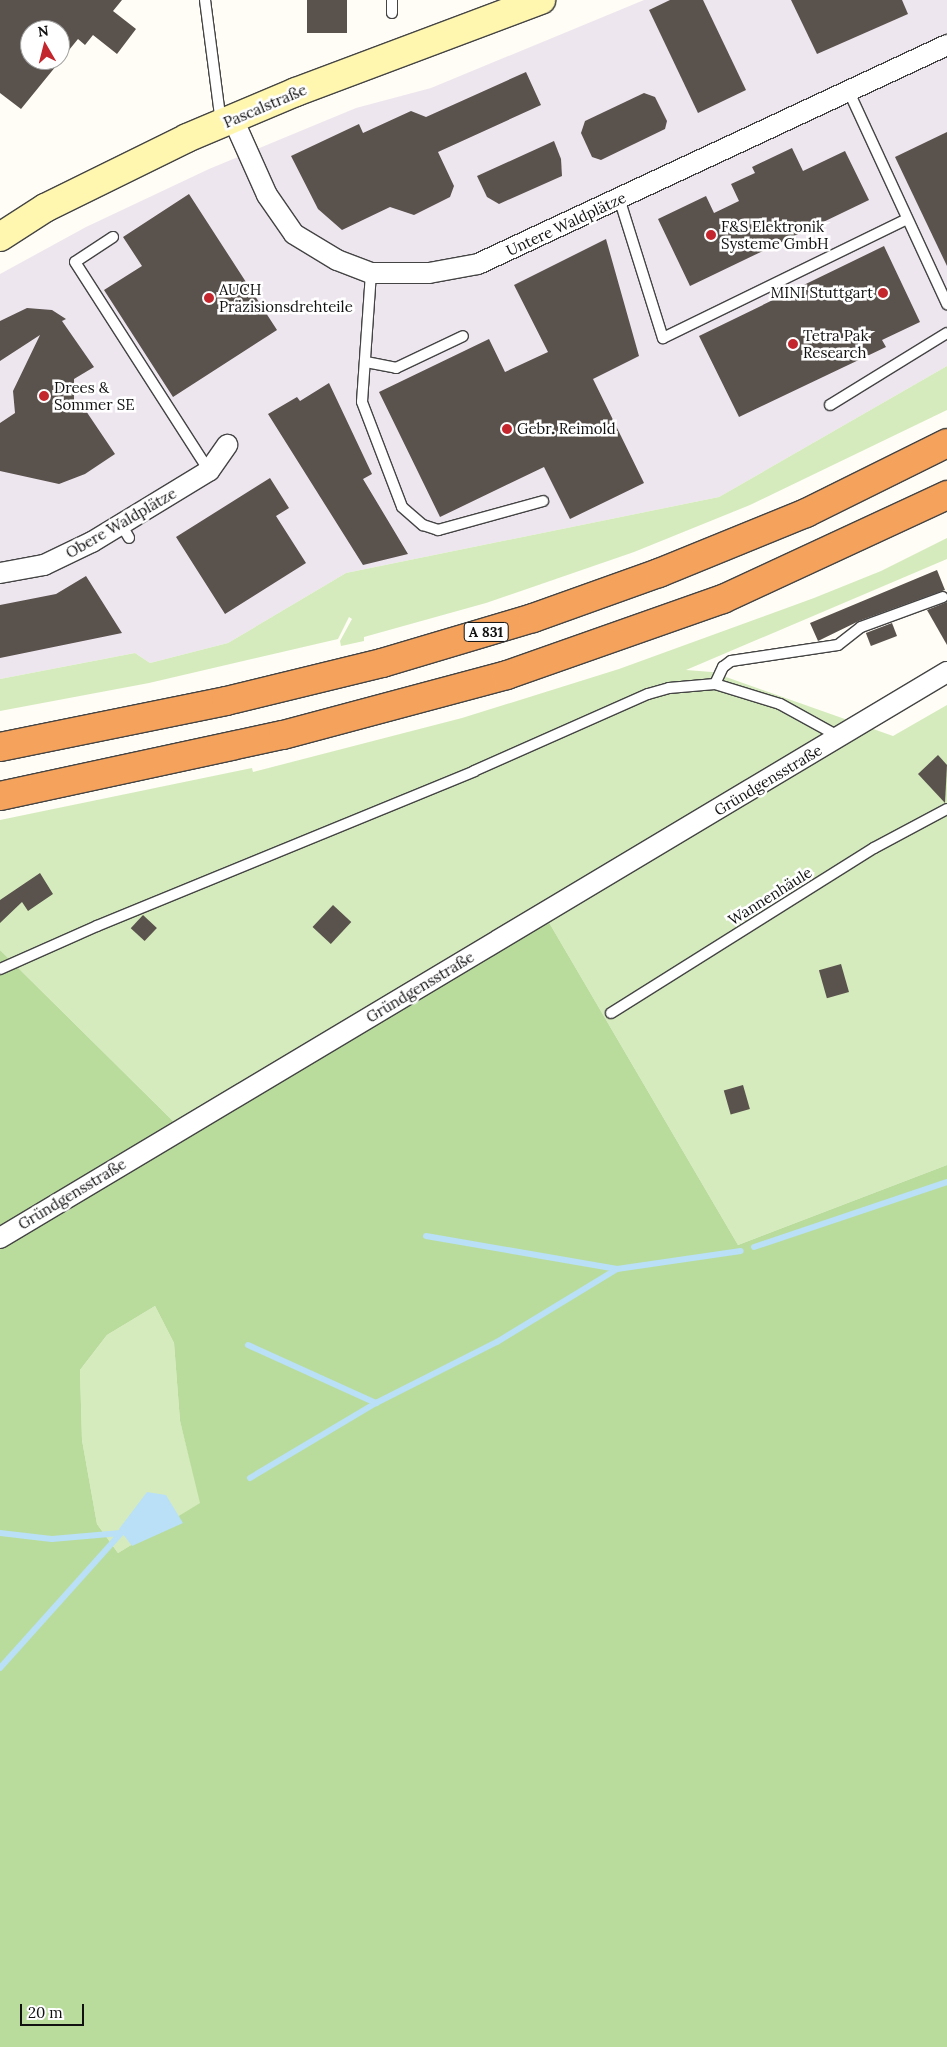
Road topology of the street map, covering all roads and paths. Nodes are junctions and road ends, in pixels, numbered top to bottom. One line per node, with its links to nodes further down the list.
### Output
1 (205, 0): 7 (lane)
2 (392, 0): 4 (lane)
3 (541, 0): 7 (street, Pascalstraße)
4 (392, 13)
5 (947, 45): 6 (street, Untere Waldplätze)
6 (849, 92): 8 (street, Untere Waldplätze); 9 (lane)
7 (227, 122): 10 (street, Pascalstraße); 12 (street, Untere Waldplätze)
8 (620, 198): 9 (lane); 12 (street, Untere Waldplätze)
9 (907, 219): 13 (lane)
10 (0, 237)
11 (113, 237): 20 (lane)
12 (371, 273): 16 (lane)
13 (947, 304)
14 (947, 333): 17 (lane)
15 (463, 336): 16 (lane)
16 (366, 362): 22 (lane)
17 (830, 405)
18 (947, 443): 28 (highway, A 831)
19 (227, 446): 20 (street, Obere Waldplätze)
20 (209, 471): 23 (street, Obere Waldplätze)
21 (947, 495): 29 (highway)
22 (543, 501)
23 (0, 574)
24 (943, 597): 26 (lane)
25 (947, 672): 27 (street, Gründgensstraße)
26 (715, 684): 27 (lane, Gründgensstraße); 31 (lane, Gründgensstraße)
27 (840, 737): 33 (street, Gründgensstraße)
28 (0, 747)
29 (0, 796)
30 (947, 809): 32 (lane, Wannenhäule)
31 (0, 969)
32 (611, 1013)
33 (0, 1238)

